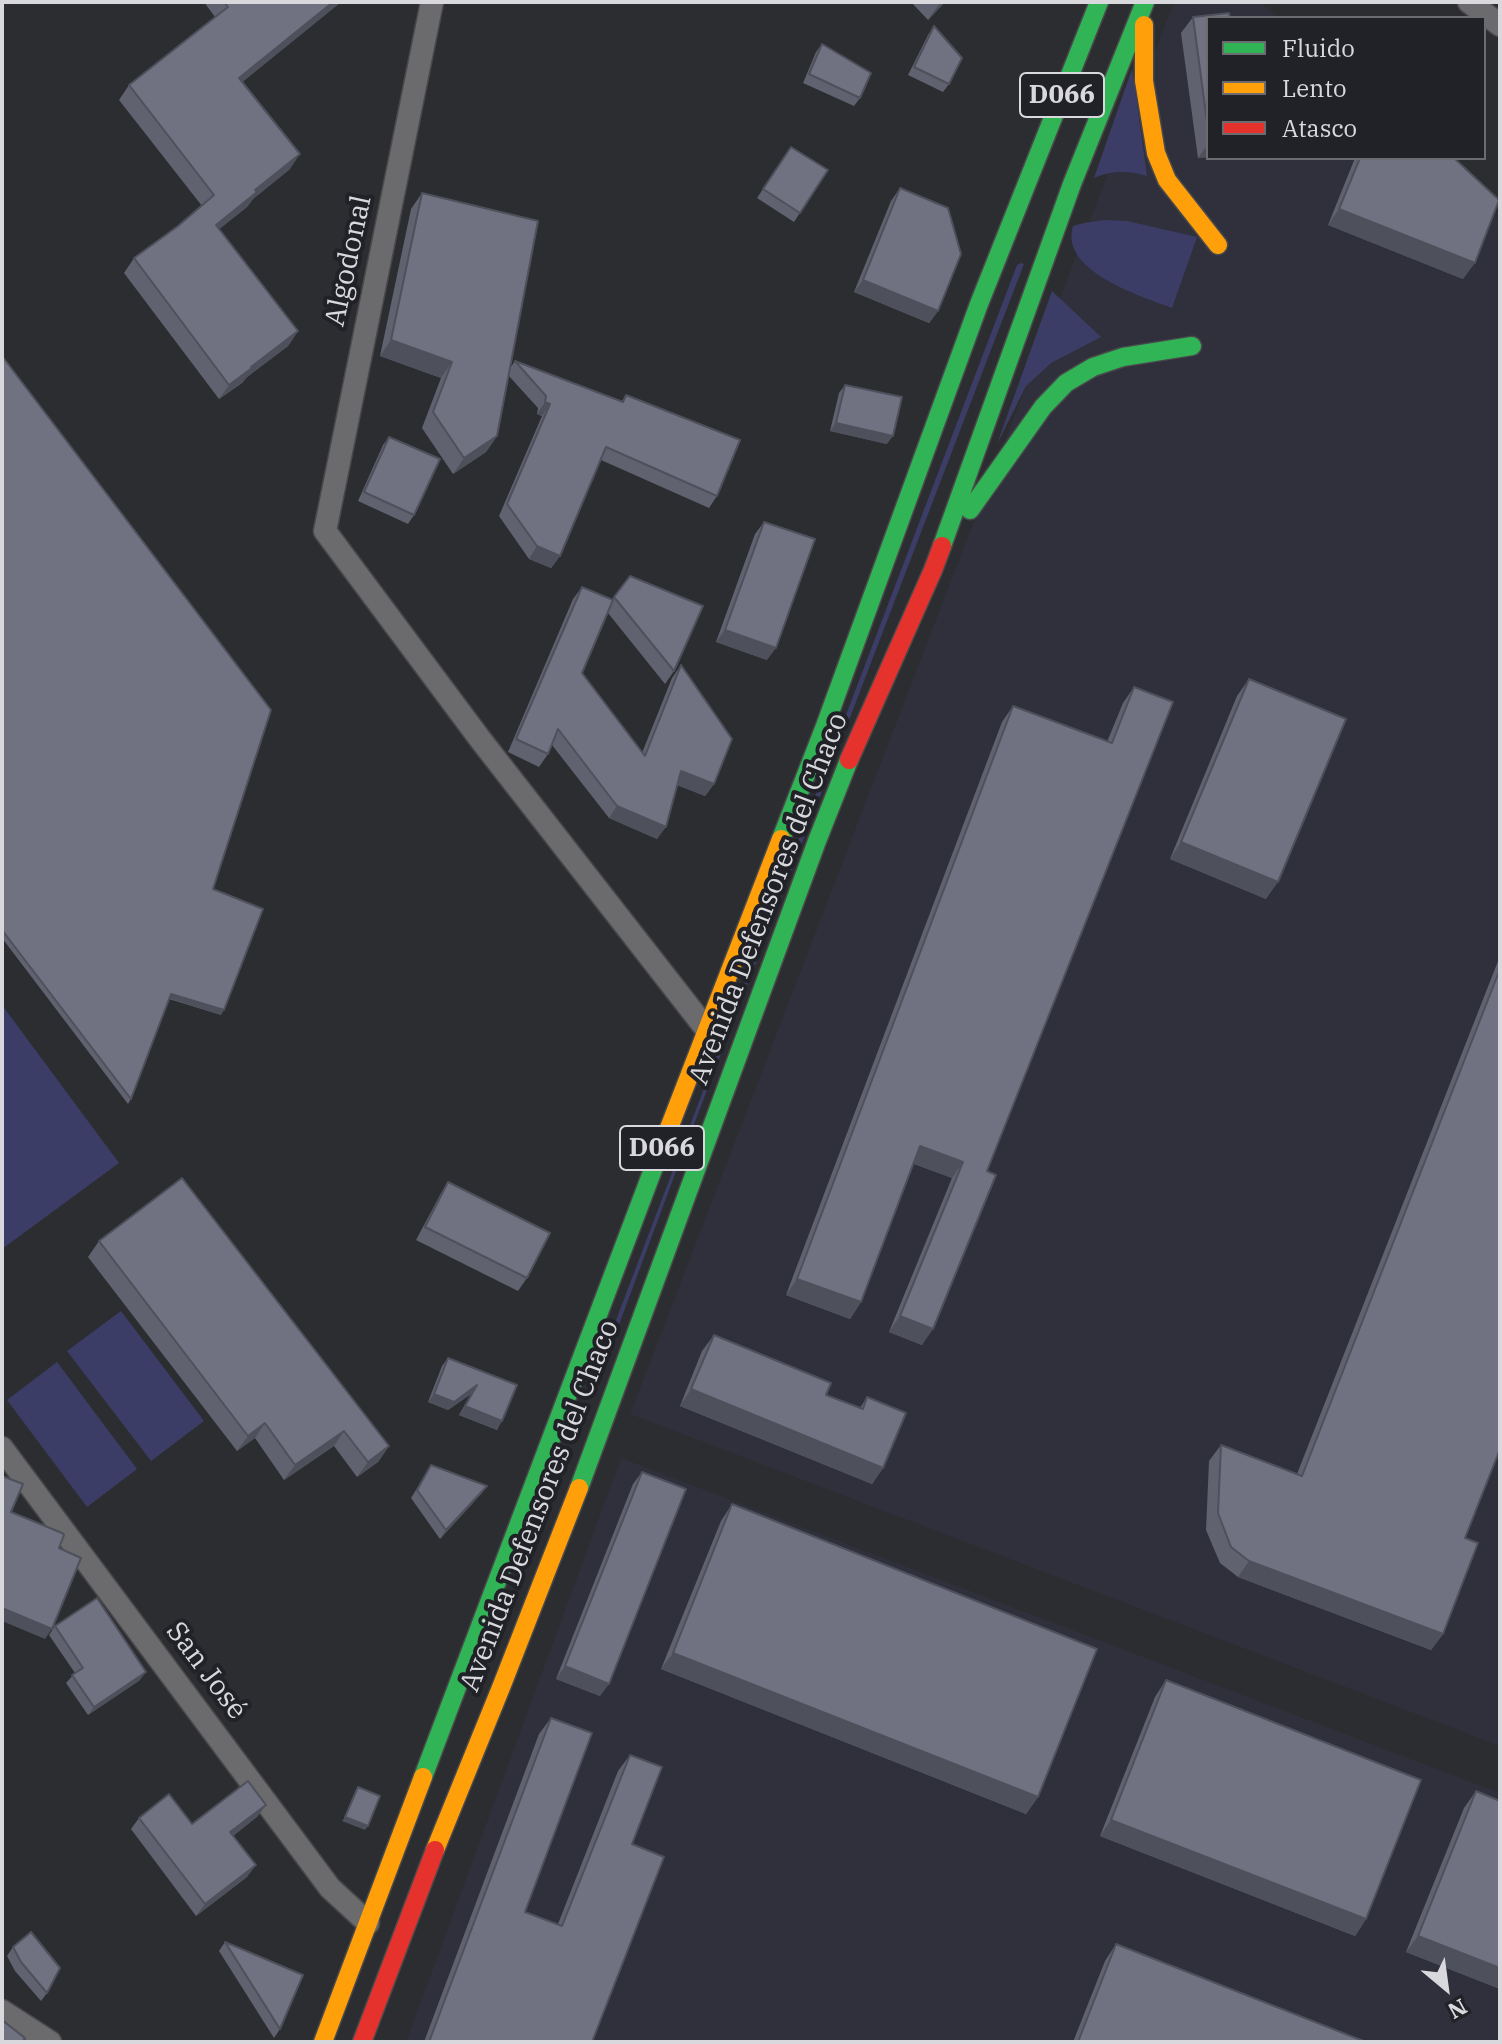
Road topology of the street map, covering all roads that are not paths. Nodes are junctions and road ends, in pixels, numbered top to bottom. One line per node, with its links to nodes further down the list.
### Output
1 (432, 2): 14 (street, Algodonal)
2 (1099, 2): 9 (highway, Avenida Defensores del Chaco / D066)
3 (1116, 2): 7 (highway)
4 (1472, 2): 6 (street)
5 (1144, 4): 8 (highway, Avenida Defensores del Chaco / D066); 10 (highway)
6 (1500, 25)
7 (1048, 181): 8 (highway); 9 (highway); 11 (highway)
8 (1072, 184): 11 (highway, Avenida Defensores del Chaco / D066)
9 (1025, 188): 14 (highway, Avenida Defensores del Chaco / D066)
10 (1218, 245)
11 (1042, 271): 13 (highway, Avenida Defensores del Chaco / D066)
12 (1192, 346): 13 (highway)
13 (938, 556): 17 (highway, Avenida Defensores del Chaco / D066)
14 (707, 1030): 15 (highway, Avenida Defensores del Chaco / D066)
15 (649, 1181): 16 (highway); 21 (highway, Avenida Defensores del Chaco / D066)
16 (647, 1235)
17 (605, 1420): 18 (highway, Avenida Defensores del Chaco / D066); 18 (highway)
18 (596, 1442): 26 (highway, Avenida Defensores del Chaco / D066)
19 (2, 1448): 22 (street, San José)
20 (491, 1643): 21 (highway)
21 (464, 1671): 22 (highway, Avenida Defensores del Chaco / D066)
22 (368, 1923): 25 (highway, Avenida Defensores del Chaco / D066)
23 (2, 2011): 24 (street)
24 (50, 2042)
25 (323, 2042)
26 (362, 2042)

